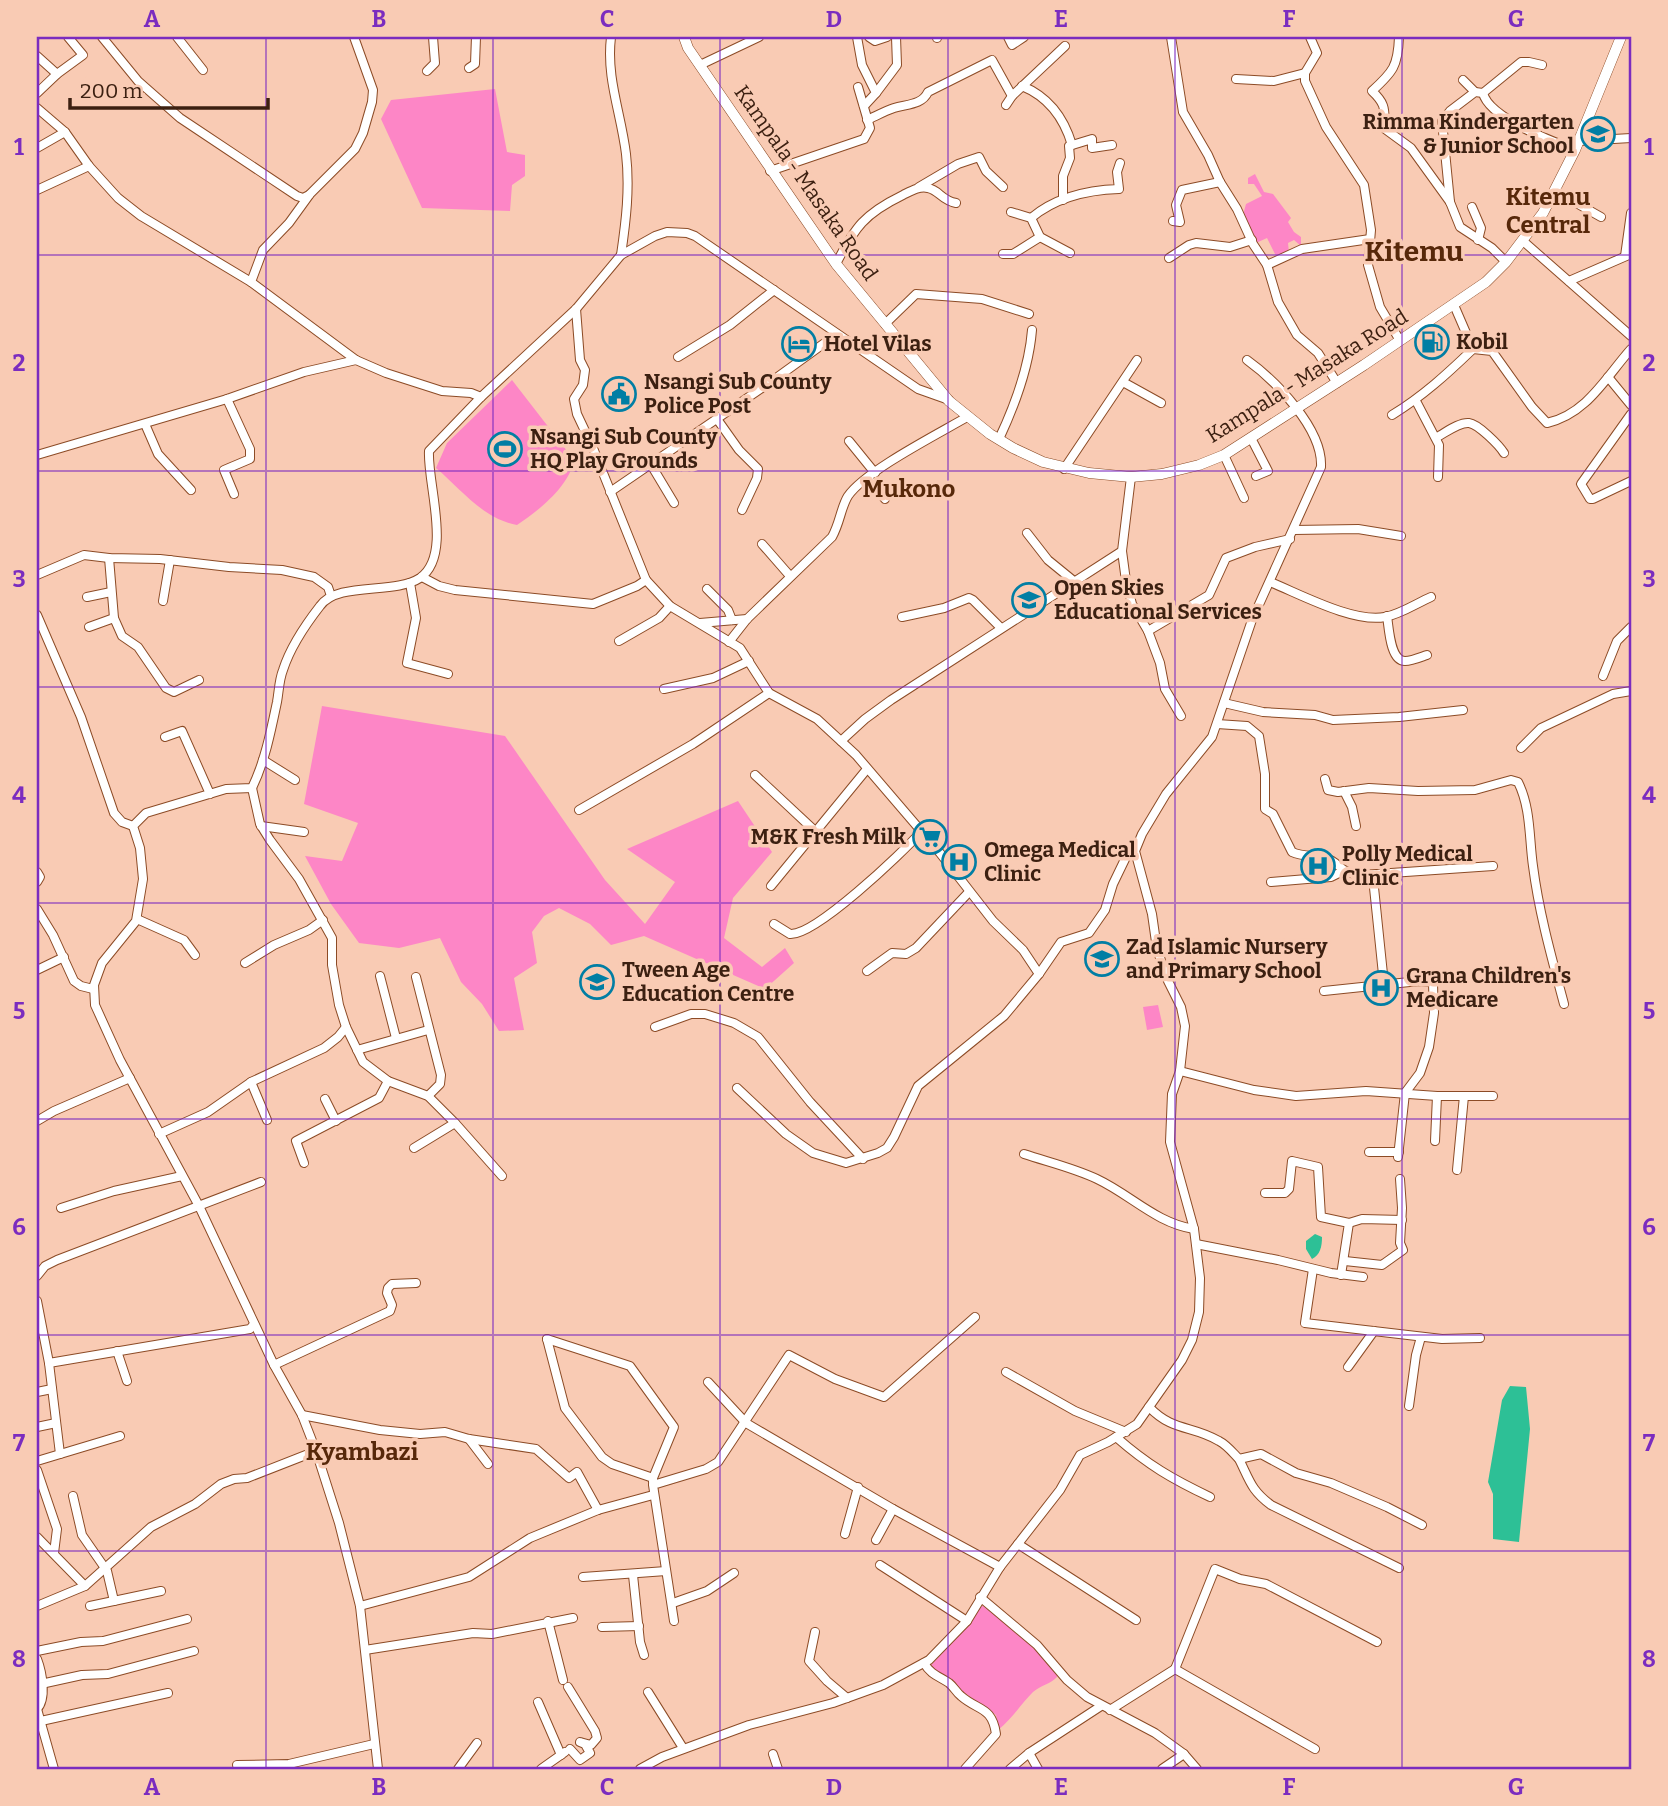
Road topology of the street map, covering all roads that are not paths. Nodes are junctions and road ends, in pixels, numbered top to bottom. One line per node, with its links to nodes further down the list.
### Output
1 (68, 37): 28 (street)
2 (102, 37): 55 (street)
3 (177, 37): 25 (street)
4 (354, 37): 55 (street)
5 (433, 37): 26 (street)
6 (477, 37): 24 (street)
7 (611, 37): 72 (street)
8 (684, 37): 22 (main road, Kampala - Masaka Road)
9 (759, 37): 22 (street)
10 (857, 37): 34 (street)
11 (869, 37): 12 (street)
12 (887, 37)
13 (896, 37): 34 (street)
14 (1008, 37): 15 (street)
15 (1024, 37)
16 (1171, 37): 50 (street)
17 (1310, 37): 27 (street)
18 (1399, 37): 57 (street)
19 (1621, 37): 45 (main road, Kampala - Masaka Road)
20 (1065, 47): 31 (street)
21 (37, 56): 28 (street)
22 (700, 65): 49 (main road, Kampala - Masaka Road)
23 (1542, 65): 35 (street)
24 (469, 68)
25 (203, 70)
26 (427, 71)
27 (1305, 73): 29 (street); 66 (street)
28 (57, 74): 33 (street)
29 (1236, 79)
30 (1463, 79): 35 (street)
31 (1022, 86): 36 (street); 43 (street)
32 (858, 87): 38 (street)
33 (37, 93)
34 (876, 93): 38 (street)
35 (1479, 93): 45 (street); 57 (street)
36 (1012, 96): 37 (street); 40 (street)
37 (1006, 105)
38 (864, 106): 40 (street)
39 (37, 108): 41 (street)
40 (867, 120): 49 (street)
41 (65, 132): 46 (street); 48 (street)
42 (1631, 138): 45 (street)
43 (1072, 145): 44 (street); 56 (street)
44 (1112, 145)
45 (1577, 146): 54 (main road, Kampala - Masaka Road)
46 (37, 148)
47 (1120, 163): 56 (street)
48 (89, 166): 53 (street); 79 (street)
49 (770, 171): 76 (main road, Kampala - Masaka Road)
50 (1220, 183): 64 (street); 67 (street)
51 (1003, 187): 52 (street)
52 (917, 188): 58 (street); 76 (street)
53 (37, 190)
54 (1555, 191): 62 (street); 69 (main road, Kampala - Masaka Road)
55 (310, 194): 79 (street)
56 (1063, 200): 63 (street)
57 (1450, 202): 68 (street)
58 (956, 203)
59 (1472, 207): 68 (street)
60 (1011, 212): 63 (street)
61 (1631, 214): 73 (street)
62 (1601, 217)
63 (1031, 218): 65 (street)
64 (1173, 221)
65 (1040, 237): 70 (street); 71 (street)
66 (1370, 239): 77 (street); 88 (street)
67 (1252, 240): 74 (street); 77 (street)
68 (1478, 240): 75 (street)
69 (1523, 241): 75 (main road, Kampala - Masaka Road); 78 (street)
70 (1070, 253)
71 (1003, 254)
72 (621, 255): 80 (street); 82 (street)
73 (1628, 255): 78 (street)
74 (1170, 258)
75 (1506, 262): 81 (main road, Kampala - Masaka Road)
76 (836, 264): 84 (main road, Kampala - Masaka Road)
77 (1267, 265): 97 (street)
78 (1569, 281): 87 (street)
79 (251, 282): 92 (street)
80 (774, 290): 86 (street); 91 (street)
81 (1454, 304): 88 (main road, Kampala - Masaka Road); 89 (street)
82 (576, 309): 98 (street); 125 (street)
83 (1029, 314): 84 (street)
84 (885, 324): 100 (main road, Kampala - Masaka Road)
85 (1032, 330): 112 (street)
86 (837, 334): 100 (street); 108 (street)
87 (1631, 336)
88 (1399, 339): 97 (main road, Kampala - Masaka Road)
89 (1473, 349): 95 (street); 101 (street)
90 (1631, 349): 95 (street)
91 (678, 356)
92 (356, 360): 98 (street); 99 (street)
93 (1137, 360): 96 (street)
94 (1247, 360): 104 (street)
95 (1608, 377): 103 (street)
96 (1123, 382): 102 (street); 118 (street)
97 (1337, 383): 104 (main road, Kampala - Masaka Road)
98 (481, 397): 140 (street)
99 (227, 399): 109 (street); 126 (street)
100 (949, 401): 107 (main road, Kampala - Masaka Road)
101 (1416, 401): 106 (street); 110 (street)
102 (1161, 403)
103 (1631, 405)
104 (1297, 408): 111 (main road, Kampala - Masaka Road); 132 (street)
105 (1631, 414): 123 (street)
106 (1392, 415)
107 (967, 417): 112 (main road, Kampala - Masaka Road); 119 (street)
108 (717, 419): 117 (street); 130 (street)
109 (145, 424): 115 (street); 124 (street)
110 (1437, 437): 114 (street); 122 (street)
111 (1251, 438): 116 (main road, Kampala - Masaka Road); 120 (street)
112 (999, 439): 118 (main road, Kampala - Masaka Road)
113 (849, 441): 119 (street)
114 (1504, 453)
115 (37, 455)
116 (1224, 455): 121 (main road, Kampala - Masaka Road); 127 (street)
117 (650, 463): 125 (street); 129 (street)
118 (1064, 468): 121 (main road, Kampala - Masaka Road)
119 (871, 476): 128 (street); 139 (street)
120 (1256, 476)
121 (1131, 477): 135 (street)
122 (1438, 477)
123 (1631, 481)
124 (191, 490)
125 (610, 492): 141 (street)
126 (234, 494)
127 (1244, 498)
128 (886, 499)
129 (674, 503)
130 (742, 510)
131 (1027, 533): 142 (street)
132 (1292, 535): 133 (street); 143 (street); 162 (street)
133 (1401, 536)
134 (762, 544): 139 (street)
135 (1122, 551): 142 (street); 162 (street)
136 (109, 558): 137 (street); 138 (street); 146 (street)
137 (170, 560): 147 (street); 150 (street)
138 (37, 575)
139 (790, 576): 156 (street)
140 (422, 577): 141 (street); 144 (street)
141 (646, 580): 151 (street)
142 (1075, 582): 161 (street)
143 (1270, 582): 153 (street); 175 (street)
144 (410, 583): 147 (street); 169 (street)
145 (707, 589): 157 (street)
146 (111, 592): 148 (street); 155 (street)
147 (331, 596): 182 (street)
148 (87, 597)
149 (1431, 597): 153 (street)
150 (163, 601)
151 (670, 606): 158 (street); 164 (street)
152 (37, 615): 163 (street)
153 (1387, 616): 167 (street)
154 (902, 617): 161 (street)
155 (114, 618): 159 (street); 171 (street)
156 (747, 619): 157 (street); 165 (street)
157 (732, 620): 158 (street)
158 (700, 623): 165 (street)
159 (89, 627)
160 (1631, 627): 170 (street)
161 (1001, 628): 180 (street)
162 (1147, 631): 177 (street)
163 (47, 638): 166 (street); 191 (street)
164 (619, 641)
165 (729, 642): 168 (street)
166 (37, 644)
167 (1427, 655)
168 (749, 661): 172 (street); 174 (street)
169 (448, 674)
170 (1603, 676)
171 (199, 680)
172 (664, 689)
173 (1631, 691): 181 (street)
174 (769, 693): 180 (street); 190 (street)
175 (1224, 703): 176 (street); 178 (street)
176 (1463, 709)
177 (1181, 716)
178 (1217, 724): 197 (street); 199 (street)
179 (165, 737): 189 (street)
180 (841, 741): 183 (street)
181 (1521, 748)
182 (263, 760): 186 (street); 187 (street)
183 (867, 769): 194 (street); 196 (street)
184 (755, 775): 194 (street)
185 (1325, 779): 188 (street)
186 (295, 780)
187 (252, 788): 189 (street); 192 (street)
188 (1344, 791): 193 (street); 221 (street)
189 (210, 794): 191 (street)
190 (579, 810)
191 (133, 826): 207 (street)
192 (261, 826): 195 (street); 208 (street)
193 (1356, 826)
194 (815, 831): 204 (street)
195 (304, 832)
196 (921, 832): 205 (street); 209 (street)
197 (1135, 851): 215 (street); 227 (street)
198 (1493, 866): 201 (street)
199 (1343, 871): 201 (street); 203 (street)
200 (37, 872): 202 (street)
201 (1371, 875): 218 (street)
202 (37, 882)
203 (1271, 883)
204 (771, 886)
205 (969, 892): 214 (street); 215 (street)
206 (37, 909): 211 (street)
207 (137, 919): 210 (street); 219 (street)
208 (323, 920): 212 (street); 222 (street)
209 (774, 924)
210 (195, 955)
211 (64, 957): 213 (street); 219 (street)
212 (245, 963)
213 (37, 970)
214 (867, 971)
215 (1040, 974): 247 (street)
216 (380, 976): 225 (street)
217 (416, 977): 224 (street)
218 (1384, 984): 220 (street); 232 (street)
219 (93, 989): 228 (street)
220 (1324, 991)
221 (1564, 1004)
222 (345, 1027): 226 (street); 230 (street)
223 (655, 1027): 247 (street)
224 (428, 1030): 225 (street); 233 (street)
225 (397, 1038): 226 (street)
226 (357, 1050): 229 (street)
227 (1180, 1070): 232 (street); 259 (street)
228 (130, 1078): 239 (street); 242 (street)
229 (388, 1081): 233 (street); 240 (street)
230 (251, 1082): 238 (street); 242 (street)
231 (737, 1088): 247 (street)
232 (1405, 1093): 234 (street); 245 (street)
233 (428, 1096): 241 (street)
234 (1437, 1096): 235 (street); 243 (street)
235 (1464, 1096): 236 (street); 249 (street)
236 (1493, 1096)
237 (325, 1099): 240 (street)
238 (268, 1120)
239 (37, 1121)
240 (336, 1121): 248 (street)
241 (455, 1122): 244 (street); 251 (street)
242 (159, 1134): 250 (street)
243 (1435, 1141)
244 (414, 1148)
245 (1369, 1152)
246 (1024, 1154): 259 (street)
247 (863, 1159)
248 (304, 1163)
249 (1458, 1170)
250 (182, 1176): 255 (street); 256 (street)
251 (502, 1176)
252 (1401, 1179): 257 (street)
253 (261, 1182): 255 (street)
254 (1265, 1193): 258 (street)
255 (199, 1206): 264 (street); 269 (street)
256 (61, 1208)
257 (1402, 1220): 258 (street); 261 (street)
258 (1349, 1223): 261 (street)
259 (1194, 1229): 260 (street)
260 (1196, 1244): 262 (street); 284 (street)
261 (1345, 1261): 263 (street)
262 (1313, 1269): 263 (street); 270 (street)
263 (1341, 1275): 265 (street)
264 (37, 1276)
265 (1363, 1277)
266 (416, 1283): 276 (street)
267 (37, 1301): 275 (street)
268 (975, 1317): 287 (street)
269 (254, 1324): 273 (street); 276 (street)
270 (1374, 1331): 271 (street); 277 (street)
271 (1421, 1337): 272 (street); 283 (street)
272 (1480, 1338)
273 (117, 1351): 275 (street); 279 (street)
274 (37, 1358): 275 (street)
275 (48, 1359): 281 (street)
276 (274, 1365): 285 (street)
277 (1348, 1367)
278 (1006, 1372): 289 (street)
279 (127, 1381)
280 (708, 1382): 287 (street)
281 (52, 1389): 282 (street); 286 (street)
282 (37, 1392)
283 (1409, 1406)
284 (1149, 1407): 289 (street); 295 (street)
285 (302, 1416): 292 (street); 293 (street)
286 (56, 1423): 288 (street); 294 (street)
287 (746, 1423): 299 (street); 300 (street)
288 (37, 1427)
289 (1126, 1432): 291 (street)
290 (120, 1436): 294 (street)
291 (1116, 1437): 303 (street); 310 (street)
292 (469, 1438): 297 (street); 305 (street)
293 (316, 1451): 314 (street); 327 (street)
294 (60, 1454): 296 (street)
295 (1239, 1460): 306 (street); 315 (street)
296 (37, 1461)
297 (488, 1464)
298 (37, 1470): 311 (street)
299 (653, 1482): 299 (street); 301 (street)
300 (858, 1487): 304 (street); 307 (street)
301 (653, 1495): 305 (street); 316 (street)
302 (72, 1496): 314 (street)
303 (1210, 1497)
304 (893, 1509): 309 (street); 313 (street)
305 (598, 1510): 327 (street)
306 (1422, 1525)
307 (845, 1534)
308 (37, 1537): 311 (street)
309 (876, 1540)
310 (1018, 1544): 313 (street); 330 (street)
311 (54, 1553): 320 (street)
312 (880, 1565): 333 (street)
313 (1000, 1567): 322 (street)
314 (104, 1568): 320 (street); 323 (street)
315 (1399, 1568)
316 (666, 1571): 318 (street); 324 (street)
317 (734, 1573): 324 (street)
318 (633, 1575): 319 (street); 334 (street)
319 (583, 1577)
320 (85, 1586): 325 (street)
321 (161, 1591): 323 (street)
322 (980, 1597): 333 (street); 350 (street)
323 (114, 1601): 326 (street)
324 (673, 1603): 332 (street)
325 (37, 1606)
326 (90, 1606)
327 (360, 1606): 338 (street)
328 (573, 1618): 331 (street)
329 (187, 1619): 339 (street)
330 (1136, 1620)
331 (548, 1621): 338 (street); 354 (street)
332 (674, 1621)
333 (967, 1621): 343 (street)
334 (639, 1626): 335 (street); 341 (street)
335 (602, 1627)
336 (815, 1632): 348 (street)
337 (1377, 1642): 344 (street)
338 (365, 1650): 356 (street)
339 (37, 1651)
340 (194, 1651): 345 (street)
341 (644, 1655)
342 (37, 1659): 345 (street)
343 (924, 1663): 348 (street); 371 (street)
344 (1175, 1669): 352 (street); 359 (street)
345 (41, 1684): 351 (street)
346 (648, 1692): 357 (street)
347 (168, 1693): 353 (street)
348 (847, 1698): 357 (street)
349 (538, 1702): 363 (street)
350 (1101, 1706): 352 (street); 360 (street)
351 (37, 1709): 353 (street)
352 (1110, 1710): 362 (street)
353 (41, 1721): 365 (street)
354 (582, 1741): 358 (street); 358 (street)
355 (477, 1743): 367 (street)
356 (374, 1744): 364 (street); 366 (street)
357 (683, 1748): 369 (street)
358 (570, 1749): 363 (street)
359 (1315, 1749)
360 (1029, 1753): 372 (street); 373 (street)
361 (773, 1754): 370 (street)
362 (1184, 1754): 374 (street); 375 (street)
363 (561, 1755): 368 (street)
364 (237, 1765)
365 (54, 1769)
366 (378, 1769)
367 (458, 1769)
368 (541, 1769)
369 (643, 1769)
370 (778, 1769)
371 (965, 1769)
372 (1010, 1769)
373 (1038, 1769)
374 (1162, 1769)
375 (1197, 1769)

